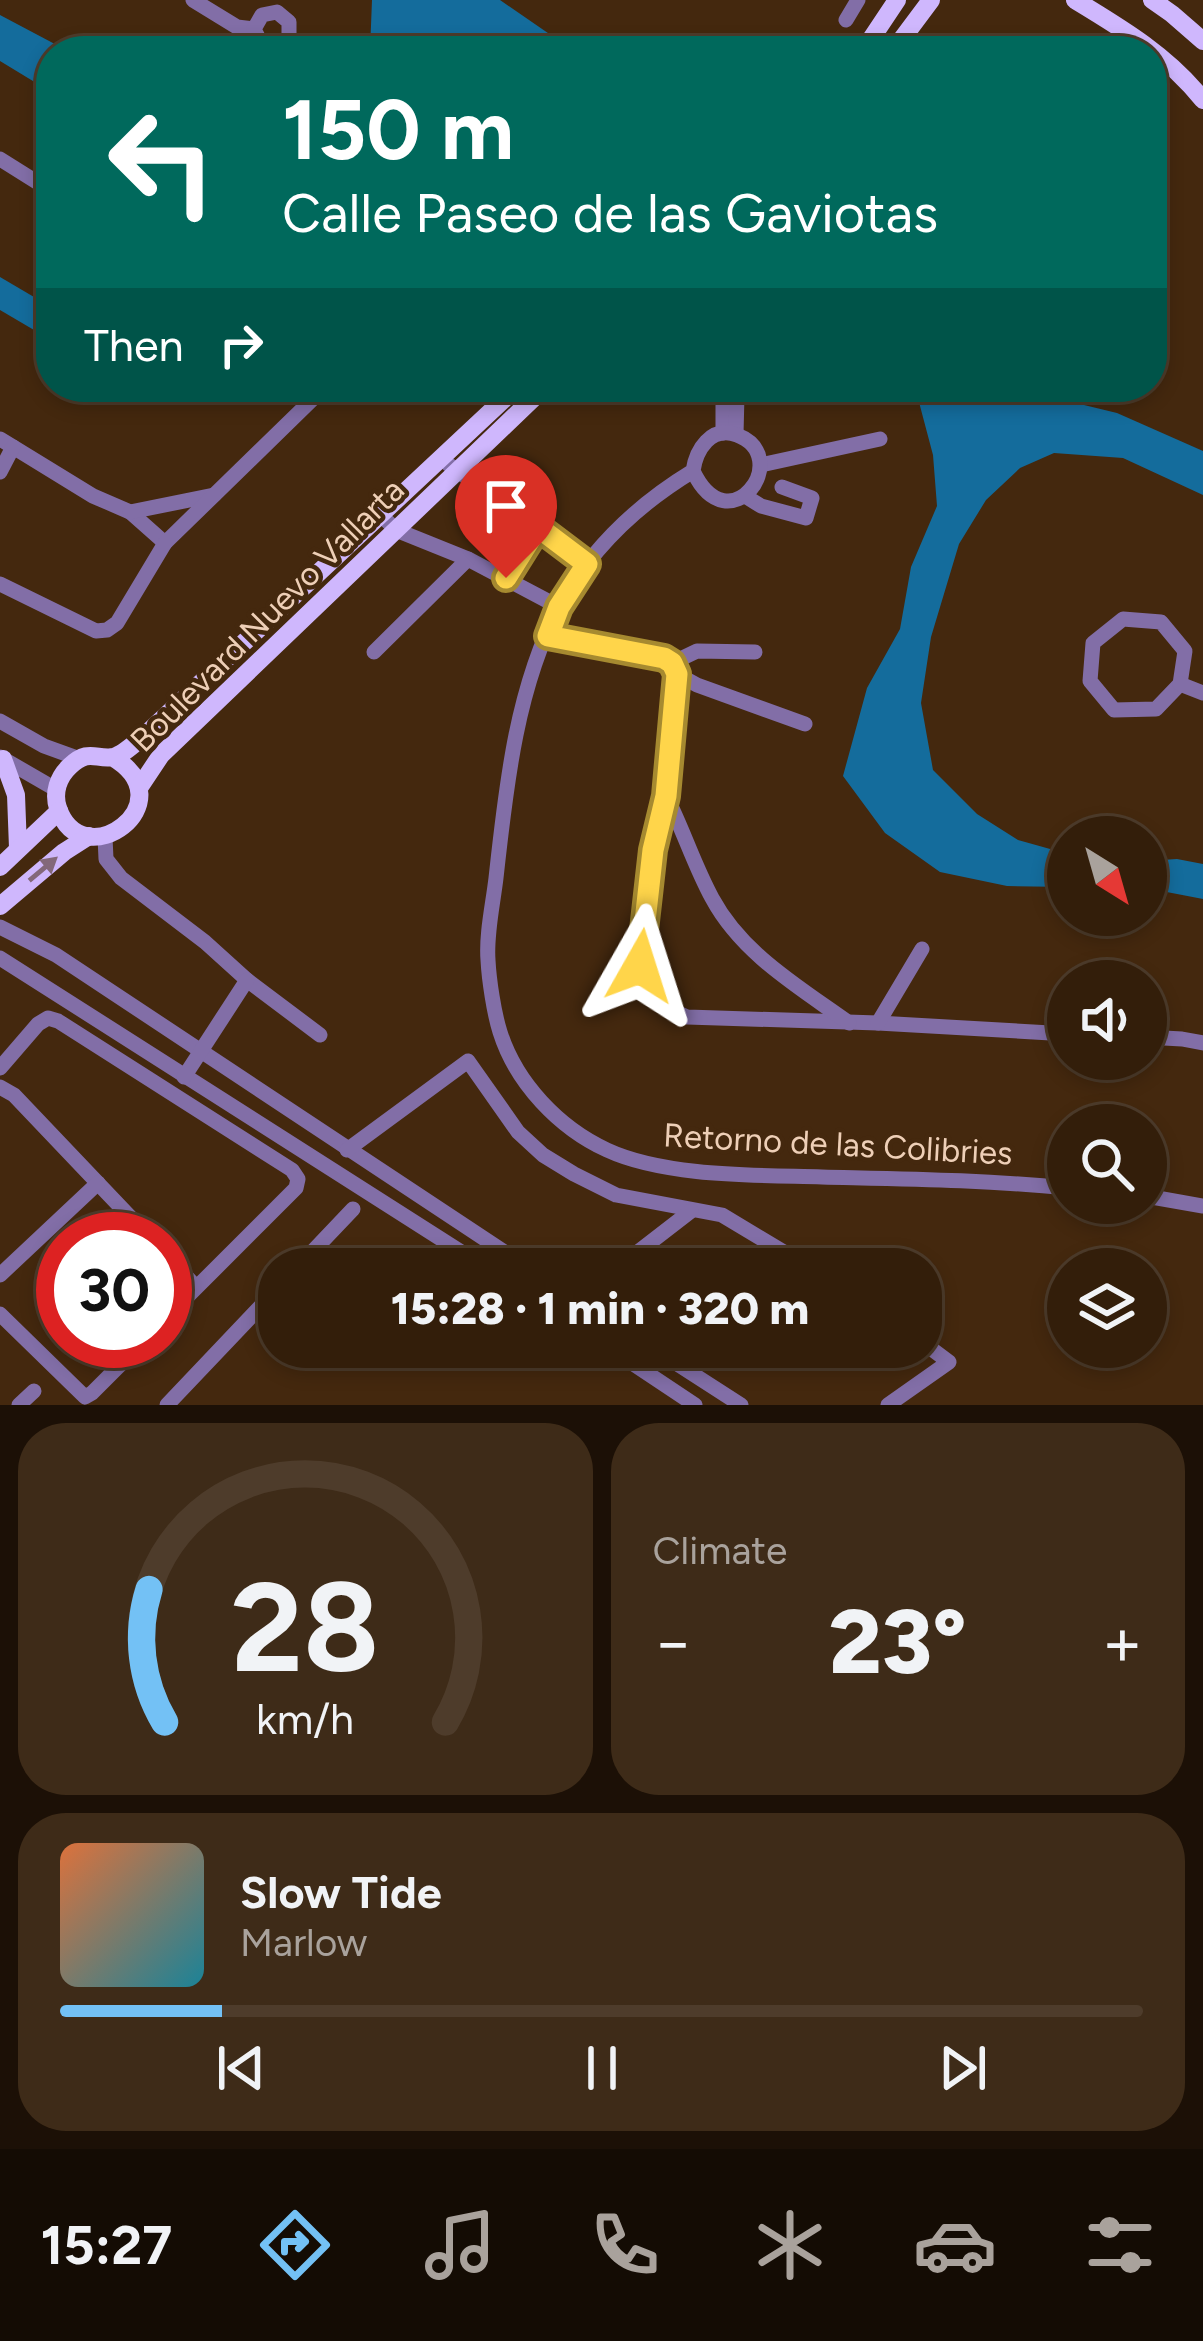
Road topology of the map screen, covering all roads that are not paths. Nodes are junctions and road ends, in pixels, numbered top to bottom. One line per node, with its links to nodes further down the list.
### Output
1 (193, 0): 8 (street)
2 (858, 0): 7 (street)
3 (897, 0): 9 (main road)
4 (931, 0): 10 (main road)
5 (1075, 0): 11 (main road)
6 (1152, 0): 12 (main road)
7 (846, 20)
8 (254, 28)
9 (873, 36)
10 (904, 36)
11 (1134, 36)
12 (1203, 41)
13 (1167, 62): 14 (main road)
14 (1203, 100)
15 (0, 160): 16 (street)
16 (36, 182)
17 (310, 402): 29 (street)
18 (504, 402): 24 (main road, Boulevard Nuevo Vallarta)
19 (526, 402): 24 (main road, Boulevard Nuevo Vallarta)
20 (729, 402): 21 (street)
21 (730, 434): 25 (street); 26 (street, Retorno de las Colibries)
22 (880, 439): 25 (street)
23 (7, 443): 27 (street); 31 (street)
24 (448, 464): 32 (main road, Boulevard Nuevo Vallarta); 33 (street); 34 (main road, Boulevard Nuevo Vallarta)
25 (760, 465): 30 (street)
26 (693, 471): 30 (street); 37 (street, Retorno de las Colibries)
27 (0, 472)
28 (782, 487): 30 (street)
29 (214, 495): 31 (street); 35 (street)
30 (745, 496)
31 (130, 512): 35 (street)
32 (381, 514): 34 (street); 49 (main road, Boulevard Nuevo Vallarta)
33 (538, 527): 37 (street); 38 (street)
34 (396, 530): 36 (street); 52 (main road, Boulevard Nuevo Vallarta)
35 (165, 543): 39 (street)
36 (468, 559): 38 (street); 42 (street)
37 (587, 564): 40 (street, Retorno de las Colibries)
38 (506, 578): 40 (street)
39 (0, 584)
40 (559, 607): 41 (street, Retorno de las Colibries)
41 (548, 636): 44 (street); 76 (street, Retorno de las Colibries)
42 (374, 652)
43 (754, 652): 44 (street)
44 (675, 668): 48 (street); 54 (street)
45 (1180, 685): 45 (street); 46 (street)
46 (1203, 693)
47 (0, 722): 51 (street)
48 (805, 724)
49 (112, 757): 51 (main road, Boulevard Nuevo Vallarta); 52 (main road, Boulevard Nuevo Vallarta)
50 (2, 758): 53 (street); 57 (main road)
51 (80, 759): 53 (main road)
52 (139, 788): 56 (main road, Boulevard Nuevo Vallarta)
53 (57, 790): 55 (main road)
54 (666, 796): 64 (street); 64 (street)
55 (59, 811): 56 (main road); 57 (main road)
56 (97, 837): 59 (main road, Boulevard Nuevo Vallarta, one-way to 56); 63 (street)
57 (18, 848): 58 (main road)
58 (0, 867)
59 (0, 906)
60 (0, 926): 70 (street)
61 (922, 949): 65 (street)
62 (0, 958): 72 (street)
63 (247, 980): 67 (street); 70 (street)
64 (849, 1022): 65 (street)
65 (878, 1023): 66 (street)
66 (1047, 1033)
67 (320, 1035)
68 (1167, 1039): 69 (street)
69 (1203, 1043)
70 (200, 1052): 72 (street); 74 (street)
71 (0, 1068): 89 (street)
72 (184, 1077): 83 (street)
73 (0, 1087): 75 (street)
74 (347, 1150): 80 (street); 84 (street)
75 (98, 1183): 81 (street); 87 (street)
76 (1047, 1187)
77 (1167, 1200): 78 (street)
78 (1203, 1206)
79 (352, 1209): 82 (street)
80 (691, 1211): 85 (street); 86 (street)
81 (126, 1212)
82 (316, 1248)
83 (455, 1248)
84 (498, 1248)
85 (643, 1248)
86 (777, 1248)
87 (0, 1275)
88 (192, 1283): 89 (street)
89 (196, 1287): 90 (street)
90 (192, 1291)
91 (258, 1309): 101 (street)
92 (0, 1314): 93 (street)
93 (36, 1349)
94 (55, 1368): 95 (street)
95 (118, 1368)
96 (640, 1368): 102 (street)
97 (684, 1368): 103 (street)
98 (940, 1368): 104 (street)
99 (34, 1391): 100 (street)
100 (19, 1405)
101 (167, 1405)
102 (695, 1405)
103 (741, 1405)
104 (888, 1405)

